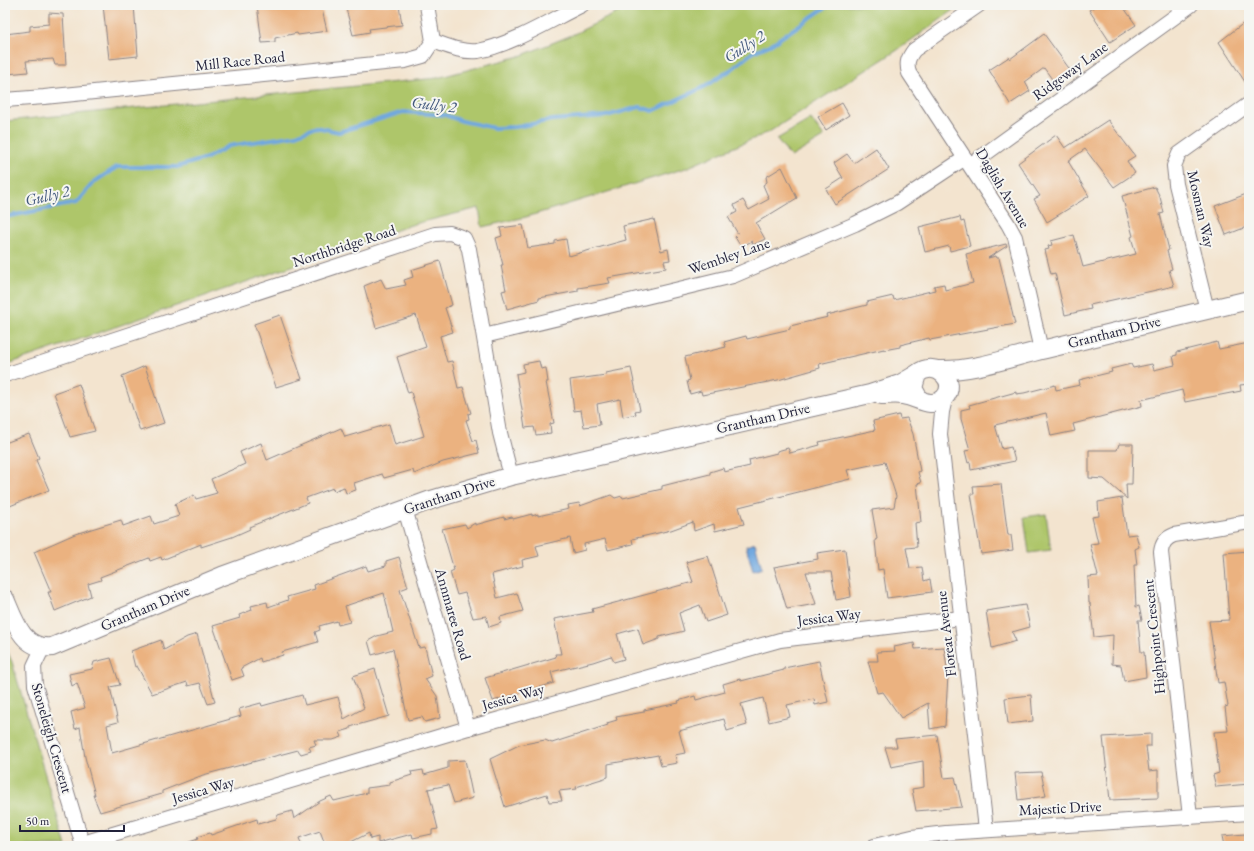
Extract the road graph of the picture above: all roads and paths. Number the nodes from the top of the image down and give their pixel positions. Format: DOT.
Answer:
graph roads {
  1 [pos="427,5"];
  2 [pos="582,5"];
  3 [pos="979,5"];
  4 [pos="1191,5"];
  5 [pos="433,41"];
  6 [pos="5,100"];
  7 [pos="1249,104"];
  8 [pos="968,161"];
  9 [pos="1249,300"];
  10 [pos="1207,310"];
  11 [pos="484,336"];
  12 [pos="1041,350"];
  13 [pos="979,367"];
  14 [pos="939,370"];
  15 [pos="917,374"];
  16 [pos="5,375"];
  17 [pos="947,393"];
  18 [pos="870,394"];
  19 [pos="920,400"];
  20 [pos="940,434"];
  21 [pos="511,476"];
  22 [pos="405,509"];
  23 [pos="1249,522"];
  24 [pos="5,599"];
  25 [pos="961,618"];
  26 [pos="43,647"];
  27 [pos="468,728"];
  28 [pos="1249,813"];
  29 [pos="1190,817"];
  30 [pos="986,829"];
  31 [pos="83,845"];
  32 [pos="874,846"];
  1 -- 5 [label="street"];
  2 -- 5 [label="street"];
  3 -- 8 [label="street, Daglish Avenue"];
  4 -- 8 [label="street, Ridgeway Lane"];
  5 -- 6 [label="street, Mill Race Road"];
  7 -- 10 [label="street, Mosman Way"];
  8 -- 11 [label="street, Wembley Lane"];
  8 -- 12 [label="street, Daglish Avenue"];
  9 -- 10 [label="street, Grantham Drive"];
  10 -- 12 [label="street, Grantham Drive"];
  11 -- 16 [label="street, Northbridge Road"];
  11 -- 21 [label="street, Northbridge Road"];
  12 -- 13 [label="street, Grantham Drive"];
  13 -- 14 [label="street, Grantham Drive"];
  13 -- 17 [label="street, Grantham Drive"];
  14 -- 15 [label="street, Grantham Drive"];
  14 -- 17 [label="street"];
  15 -- 18 [label="street, Grantham Drive"];
  15 -- 19 [label="street"];
  17 -- 19 [label="street, Grantham Drive"];
  17 -- 20 [label="street, Floreat Avenue"];
  18 -- 19 [label="street, Grantham Drive"];
  18 -- 21 [label="street, Grantham Drive"];
  19 -- 20 [label="street, Floreat Avenue"];
  20 -- 25 [label="street, Floreat Avenue"];
  21 -- 22 [label="street, Grantham Drive"];
  22 -- 26 [label="street, Grantham Drive"];
  22 -- 27 [label="street, Annmaree Road"];
  23 -- 29 [label="street, Highpoint Crescent"];
  24 -- 26 [label="street"];
  25 -- 27 [label="street, Jessica Way"];
  25 -- 30 [label="street, Floreat Avenue"];
  26 -- 31 [label="street, Stoneleigh Crescent"];
  27 -- 31 [label="street, Jessica Way"];
  28 -- 29 [label="street, Majestic Drive"];
  29 -- 30 [label="street, Majestic Drive"];
  30 -- 32 [label="street, Majestic Drive"];
}
